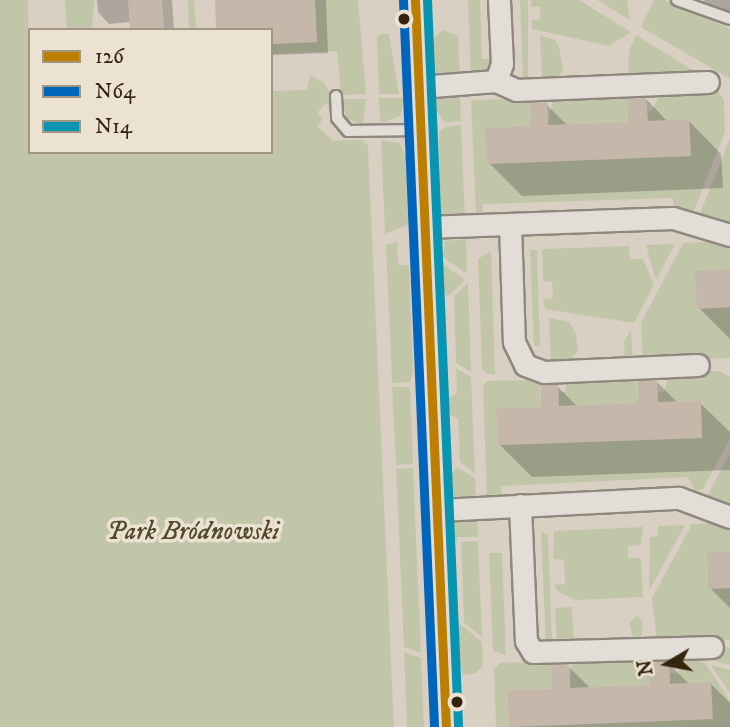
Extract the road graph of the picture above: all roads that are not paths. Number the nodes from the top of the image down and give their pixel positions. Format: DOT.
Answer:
graph roads {
  1 [pos="415,0"];
  2 [pos="499,0"];
  3 [pos="677,0"];
  4 [pos="730,19"];
  5 [pos="496,81"];
  6 [pos="708,82"];
  7 [pos="419,87"];
  8 [pos="336,96"];
  9 [pos="421,130"];
  10 [pos="510,224"];
  11 [pos="425,227"];
  12 [pos="730,235"];
  13 [pos="698,365"];
  14 [pos="520,505"];
  15 [pos="439,510"];
  16 [pos="730,517"];
  17 [pos="712,647"];
  18 [pos="446,727"];
  1 -- 7 [label="street"];
  2 -- 5 [label="street"];
  3 -- 4 [label="lane"];
  5 -- 6 [label="street"];
  5 -- 7 [label="street"];
  7 -- 9 [label="street"];
  8 -- 9 [label="lane"];
  9 -- 11 [label="street"];
  10 -- 11 [label="street"];
  10 -- 12 [label="street"];
  10 -- 13 [label="street"];
  11 -- 15 [label="street"];
  14 -- 15 [label="street"];
  14 -- 16 [label="street"];
  14 -- 17 [label="street"];
  15 -- 18 [label="street"];
}
